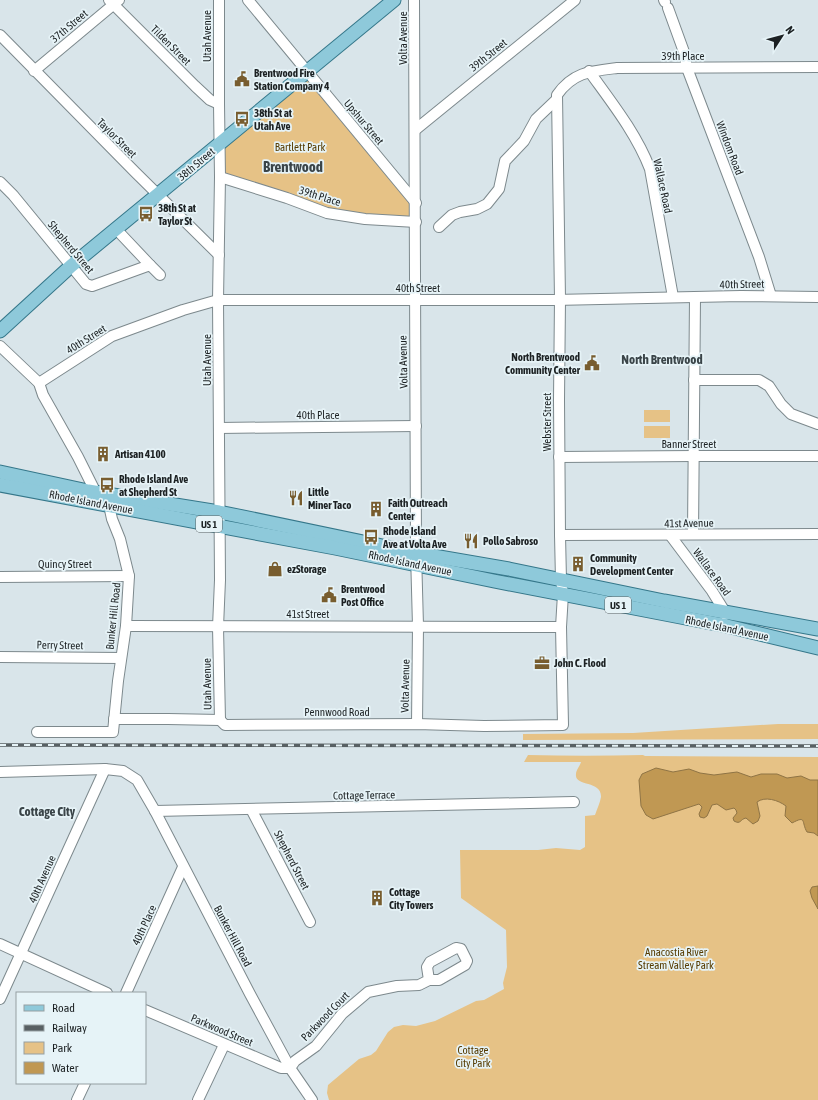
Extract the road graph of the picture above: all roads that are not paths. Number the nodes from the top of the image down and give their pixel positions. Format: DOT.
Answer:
graph roads {
  1 [pos="219,0"];
  2 [pos="248,0"];
  3 [pos="394,0"];
  4 [pos="414,0"];
  5 [pos="575,0"];
  6 [pos="114,2"];
  7 [pos="666,3"];
  8 [pos="0,35"];
  9 [pos="818,67"];
  10 [pos="687,68"];
  11 [pos="34,71"];
  12 [pos="589,71"];
  13 [pos="308,72"];
  14 [pos="557,97"];
  15 [pos="219,104"];
  16 [pos="415,130"];
  17 [pos="220,144"];
  18 [pos="220,177"];
  19 [pos="0,182"];
  20 [pos="158,195"];
  21 [pos="416,203"];
  22 [pos="416,222"];
  23 [pos="439,227"];
  24 [pos="116,229"];
  25 [pos="219,255"];
  26 [pos="150,265"];
  27 [pos="71,266"];
  28 [pos="160,275"];
  29 [pos="771,296"];
  30 [pos="673,297"];
  31 [pos="695,297"];
  32 [pos="818,297"];
  33 [pos="218,300"];
  34 [pos="560,300"];
  35 [pos="415,301"];
  36 [pos="0,331"];
  37 [pos="0,346"];
  38 [pos="694,380"];
  39 [pos="39,383"];
  40 [pos="818,424"];
  41 [pos="416,426"];
  42 [pos="219,428"];
  43 [pos="694,456"];
  44 [pos="818,456"];
  45 [pos="559,457"];
  46 [pos="0,472"];
  47 [pos="0,485"];
  48 [pos="95,491"];
  49 [pos="110,505"];
  50 [pos="219,512"];
  51 [pos="219,526"];
  52 [pos="693,534"];
  53 [pos="818,534"];
  54 [pos="560,535"];
  55 [pos="670,535"];
  56 [pos="416,559"];
  57 [pos="130,576"];
  58 [pos="0,577"];
  59 [pos="561,580"];
  60 [pos="563,594"];
  61 [pos="725,612"];
  62 [pos="126,626"];
  63 [pos="418,626"];
  64 [pos="727,626"];
  65 [pos="218,627"];
  66 [pos="561,627"];
  67 [pos="818,629"];
  68 [pos="818,648"];
  69 [pos="0,657"];
  70 [pos="121,658"];
  71 [pos="114,719"];
  72 [pos="220,720"];
  73 [pos="417,724"];
  74 [pos="563,725"];
  75 [pos="37,732"];
  76 [pos="104,769"];
  77 [pos="0,772"];
  78 [pos="574,802"];
  79 [pos="252,809"];
  80 [pos="155,811"];
  81 [pos="183,867"];
  82 [pos="310,922"];
  83 [pos="0,944"];
  84 [pos="21,954"];
  85 [pos="429,980"];
  86 [pos="105,992"];
  87 [pos="126,992"];
  88 [pos="0,999"];
  89 [pos="146,1010"];
  90 [pos="224,1044"];
  91 [pos="290,1068"];
  92 [pos="85,1084"];
  93 [pos="77,1100"];
  94 [pos="198,1100"];
  95 [pos="312,1100"];
  1 -- 15 [label="street, Utah Avenue"];
  2 -- 13 [label="street, Upshur Street"];
  3 -- 13 [label="main road, 38th Street"];
  4 -- 16 [label="street, Volta Avenue"];
  5 -- 16 [label="street, 39th Street"];
  6 -- 11 [label="street, 37th Street"];
  6 -- 15 [label="street, Tilden Street"];
  7 -- 10 [label="street, Windom Road"];
  8 -- 11 [label="street, Taylor Street"];
  9 -- 10 [label="street, 39th Place"];
  10 -- 12 [label="street, 39th Place"];
  10 -- 29 [label="street, Windom Road"];
  11 -- 20 [label="street, Taylor Street"];
  12 -- 14 [label="street, 39th Place"];
  12 -- 30 [label="street, Wallace Road"];
  13 -- 17 [label="main road, 38th Street"];
  13 -- 21 [label="street, Upshur Street"];
  14 -- 23 [label="street, 39th Place"];
  14 -- 34 [label="street, Webster Street"];
  15 -- 17 [label="street, Utah Avenue"];
  16 -- 21 [label="street, Volta Avenue"];
  17 -- 18 [label="street, Utah Avenue"];
  17 -- 20 [label="main road, 38th Street"];
  18 -- 22 [label="street, 39th Place"];
  18 -- 25 [label="street, Utah Avenue"];
  19 -- 27 [label="street, Shepherd Street"];
  20 -- 24 [label="main road, 38th Street"];
  20 -- 25 [label="street, Taylor Street"];
  21 -- 22 [label="street, Volta Avenue"];
  22 -- 35 [label="street, Volta Avenue"];
  24 -- 26 [label="street"];
  24 -- 27 [label="main road, 38th Street"];
  25 -- 33 [label="street, Utah Avenue"];
  26 -- 27 [label="street, Shepherd Street"];
  26 -- 28 [label="street"];
  27 -- 36 [label="main road, 38th Street"];
  29 -- 31 [label="street, 40th Street"];
  29 -- 32 [label="street, 40th Street"];
  30 -- 31 [label="street, 40th Street"];
  30 -- 34 [label="street, 40th Street"];
  31 -- 38 [label="street, Wallace Road"];
  33 -- 35 [label="street, 40th Street"];
  33 -- 39 [label="street, 40th Street"];
  33 -- 42 [label="street, Utah Avenue"];
  34 -- 35 [label="street, 40th Street"];
  34 -- 45 [label="street, Webster Street"];
  35 -- 41 [label="street, Volta Avenue"];
  37 -- 39 [label="street"];
  38 -- 40 [label="street"];
  38 -- 43 [label="street, Wallace Road"];
  39 -- 48 [label="street"];
  41 -- 42 [label="street, 40th Place"];
  41 -- 56 [label="street, Volta Avenue"];
  42 -- 50 [label="street, Utah Avenue"];
  43 -- 44 [label="street, Banner Street"];
  43 -- 45 [label="street, Banner Street"];
  43 -- 52 [label="street, Wallace Road"];
  45 -- 54 [label="street, Webster Street"];
  46 -- 48 [label="main road, Rhode Island Avenue / US 1"];
  47 -- 49 [label="main road, Rhode Island Avenue / US 1"];
  48 -- 50 [label="main road, Rhode Island Avenue / US 1"];
  49 -- 51 [label="main road, Rhode Island Avenue / US 1"];
  49 -- 57 [label="street, Bunker Hill Road"];
  50 -- 51 [label="street, Utah Avenue"];
  50 -- 56 [label="main road, Rhode Island Avenue / US 1"];
  51 -- 56 [label="main road, Rhode Island Avenue / US 1"];
  51 -- 65 [label="street, Utah Avenue"];
  52 -- 53 [label="street, 41st Avenue"];
  52 -- 55 [label="street, 41st Avenue"];
  54 -- 55 [label="street, 41st Avenue"];
  54 -- 59 [label="street, Webster Street"];
  55 -- 61 [label="street, Wallace Road"];
  56 -- 59 [label="main road, Rhode Island Avenue / US 1"];
  56 -- 60 [label="main road, Rhode Island Avenue / US 1"];
  56 -- 63 [label="street, Volta Avenue"];
  57 -- 58 [label="street, Quincy Street"];
  57 -- 62 [label="street, Bunker Hill Road"];
  59 -- 60 [label="street, Webster Street"];
  59 -- 61 [label="main road, Rhode Island Avenue / US 1"];
  60 -- 64 [label="main road, Rhode Island Avenue / US 1"];
  60 -- 66 [label="street, Webster Street"];
  61 -- 64 [label="street, Wallace Road"];
  61 -- 67 [label="main road, Rhode Island Avenue / US 1"];
  62 -- 65 [label="street, 41st Street"];
  62 -- 70 [label="street, Bunker Hill Road"];
  63 -- 65 [label="street, 41st Street"];
  63 -- 66 [label="street, 41st Street"];
  63 -- 73 [label="street, Volta Avenue"];
  64 -- 68 [label="main road, Rhode Island Avenue / US 1"];
  65 -- 72 [label="street, Utah Avenue"];
  66 -- 74 [label="street, Webster Street"];
  69 -- 70 [label="street, Perry Street"];
  70 -- 71 [label="street, Bunker Hill Road"];
  71 -- 72 [label="street, Pennwood Road"];
  71 -- 75 [label="street, Bunker Hill Road"];
  72 -- 73 [label="street, Pennwood Road"];
  73 -- 74 [label="street, Pennwood Road"];
  76 -- 77 [label="street"];
  76 -- 80 [label="street, Bunker Hill Road"];
  76 -- 84 [label="street, 40th Avenue"];
  78 -- 79 [label="street, Cottage Terrace"];
  79 -- 80 [label="street, Cottage Terrace"];
  79 -- 82 [label="street, Shepherd Street"];
  80 -- 81 [label="street, Bunker Hill Road"];
  81 -- 87 [label="street, 40th Place"];
  81 -- 91 [label="street, Bunker Hill Road"];
  83 -- 84 [label="street"];
  84 -- 86 [label="street"];
  84 -- 88 [label="street, 40th Avenue"];
  85 -- 91 [label="street, Parkwood Court"];
  89 -- 90 [label="street, Parkwood Street"];
  90 -- 91 [label="street, Parkwood Street"];
  90 -- 94 [label="street"];
  91 -- 95 [label="street, Bunker Hill Road"];
  92 -- 93 [label="street"];
}
